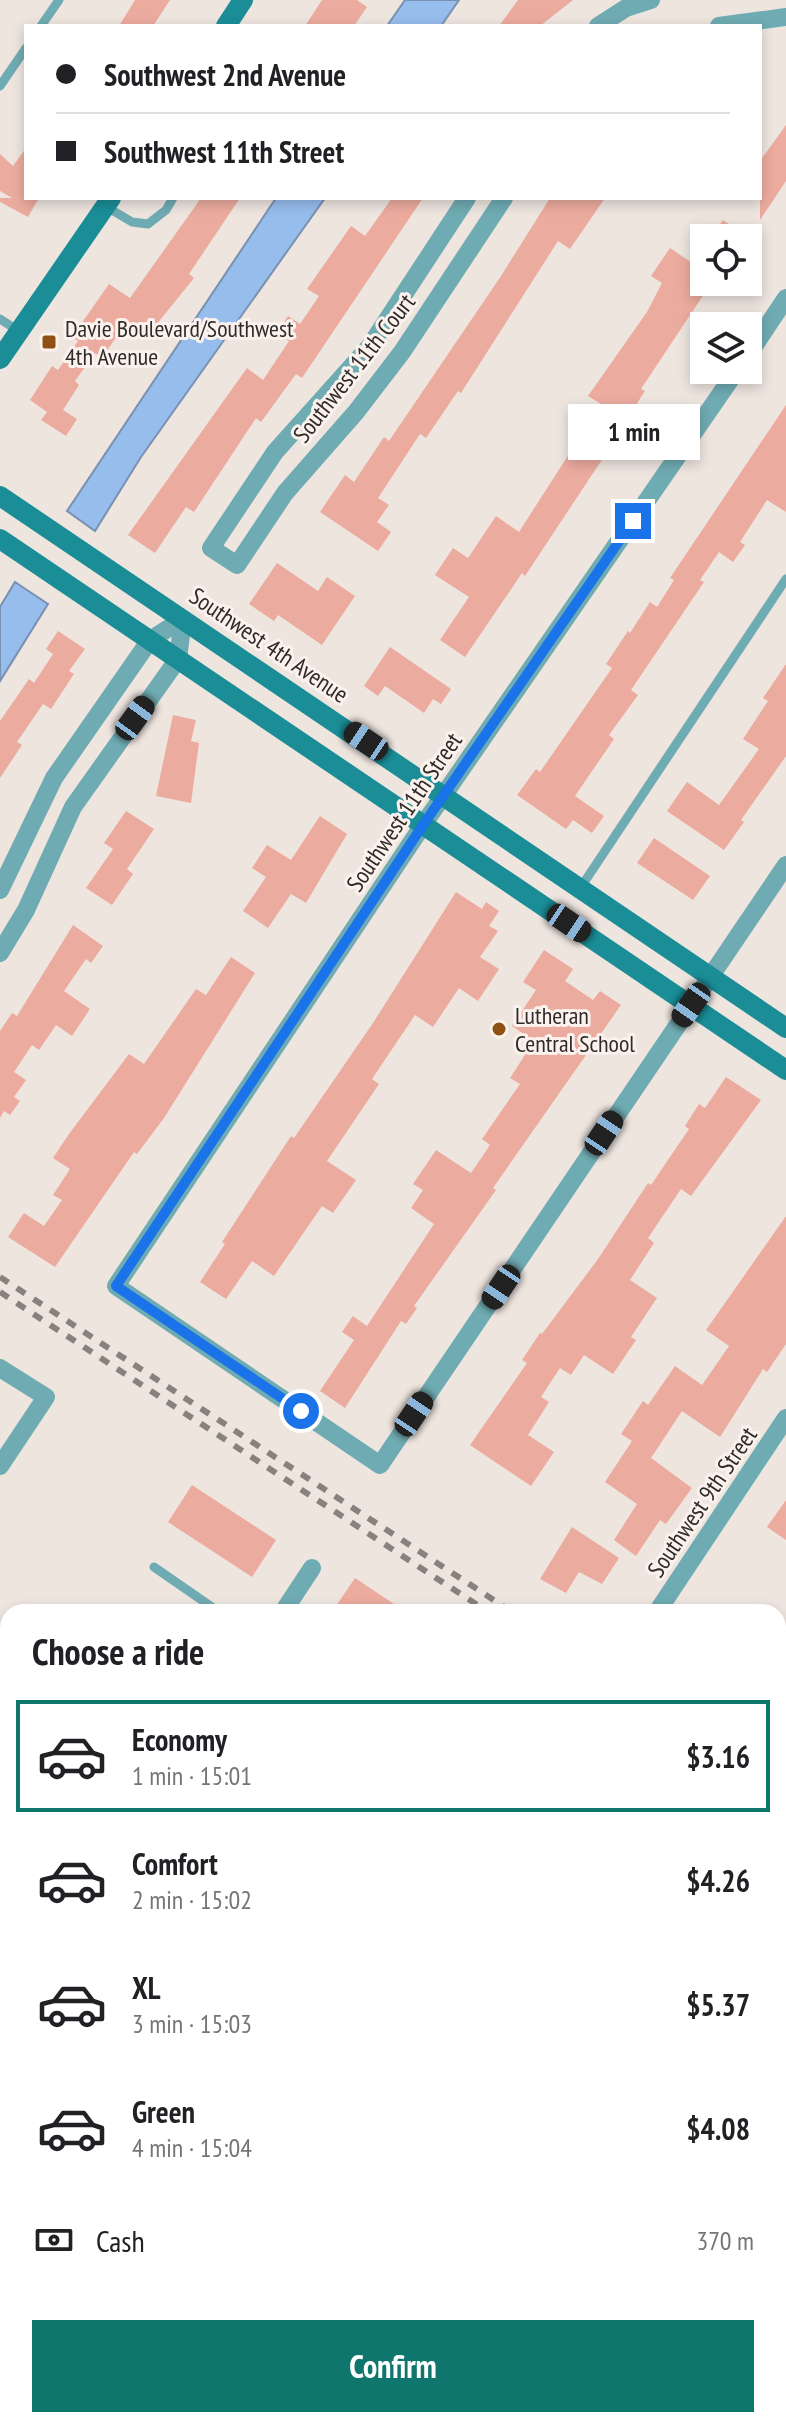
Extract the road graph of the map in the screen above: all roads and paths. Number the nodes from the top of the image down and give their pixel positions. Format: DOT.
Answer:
graph roads {
  1 [pos="59,0"];
  2 [pos="243,0"];
  3 [pos="651,0"];
  4 [pos="786,17"];
  5 [pos="42,24"];
  6 [pos="227,24"];
  7 [pos="601,24"];
  8 [pos="734,24"];
  9 [pos="24,51"];
  10 [pos="0,86"];
  11 [pos="172,200"];
  12 [pos="466,200"];
  13 [pos="503,200"];
  14 [pos="108,202"];
  15 [pos="786,298"];
  16 [pos="0,319"];
  17 [pos="20,332"];
  18 [pos="762,334"];
  19 [pos="0,359"];
  20 [pos="727,384"];
  21 [pos="0,496"];
  22 [pos="0,539"];
  23 [pos="786,579"];
  24 [pos="183,619"];
  25 [pos="150,640"];
  26 [pos="178,659"];
  27 [pos="445,793"];
  28 [pos="423,825"];
  29 [pos="786,865"];
  30 [pos="581,887"];
  31 [pos="0,890"];
  32 [pos="0,953"];
  33 [pos="711,976"];
  34 [pos="691,1005"];
  35 [pos="786,1028"];
  36 [pos="786,1070"];
  37 [pos="0,1368"];
  38 [pos="786,1418"];
  39 [pos="0,1466"];
  40 [pos="154,1567"];
  41 [pos="312,1568"];
  42 [pos="207,1604"];
  43 [pos="288,1604"];
  44 [pos="662,1604"];
  1 -- 5 [label="lane"];
  2 -- 6 [label="main road"];
  3 -- 7 [label="street"];
  4 -- 8 [label="street"];
  9 -- 10 [label="lane"];
  11 -- 14 [label="lane"];
  12 -- 13 [label="street, Southwest 11th Court"];
  14 -- 17 [label="main road"];
  15 -- 18 [label="street"];
  16 -- 17 [label="lane"];
  17 -- 19 [label="main road"];
  20 -- 27 [label="street, Southwest 11th Street"];
  21 -- 24 [label="main road, Southwest 4th Avenue"];
  22 -- 25 [label="main road"];
  23 -- 30 [label="lane"];
  24 -- 25 [label="street"];
  24 -- 26 [label="street"];
  24 -- 27 [label="main road, Southwest 4th Avenue"];
  25 -- 26 [label="main road"];
  25 -- 31 [label="street"];
  26 -- 28 [label="main road"];
  26 -- 32 [label="street"];
  27 -- 28 [label="street, Southwest 11th Street"];
  27 -- 30 [label="main road, Southwest 4th Avenue"];
  28 -- 34 [label="main road"];
  28 -- 34 [label="street, Southwest 11th Street"];
  29 -- 33 [label="street"];
  30 -- 33 [label="main road, Southwest 4th Avenue"];
  33 -- 34 [label="street"];
  33 -- 35 [label="main road, Southwest 4th Avenue"];
  34 -- 36 [label="main road"];
  37 -- 39 [label="street"];
  38 -- 44 [label="street, Southwest 9th Street"];
  40 -- 42 [label="lane"];
  41 -- 43 [label="street"];
}
